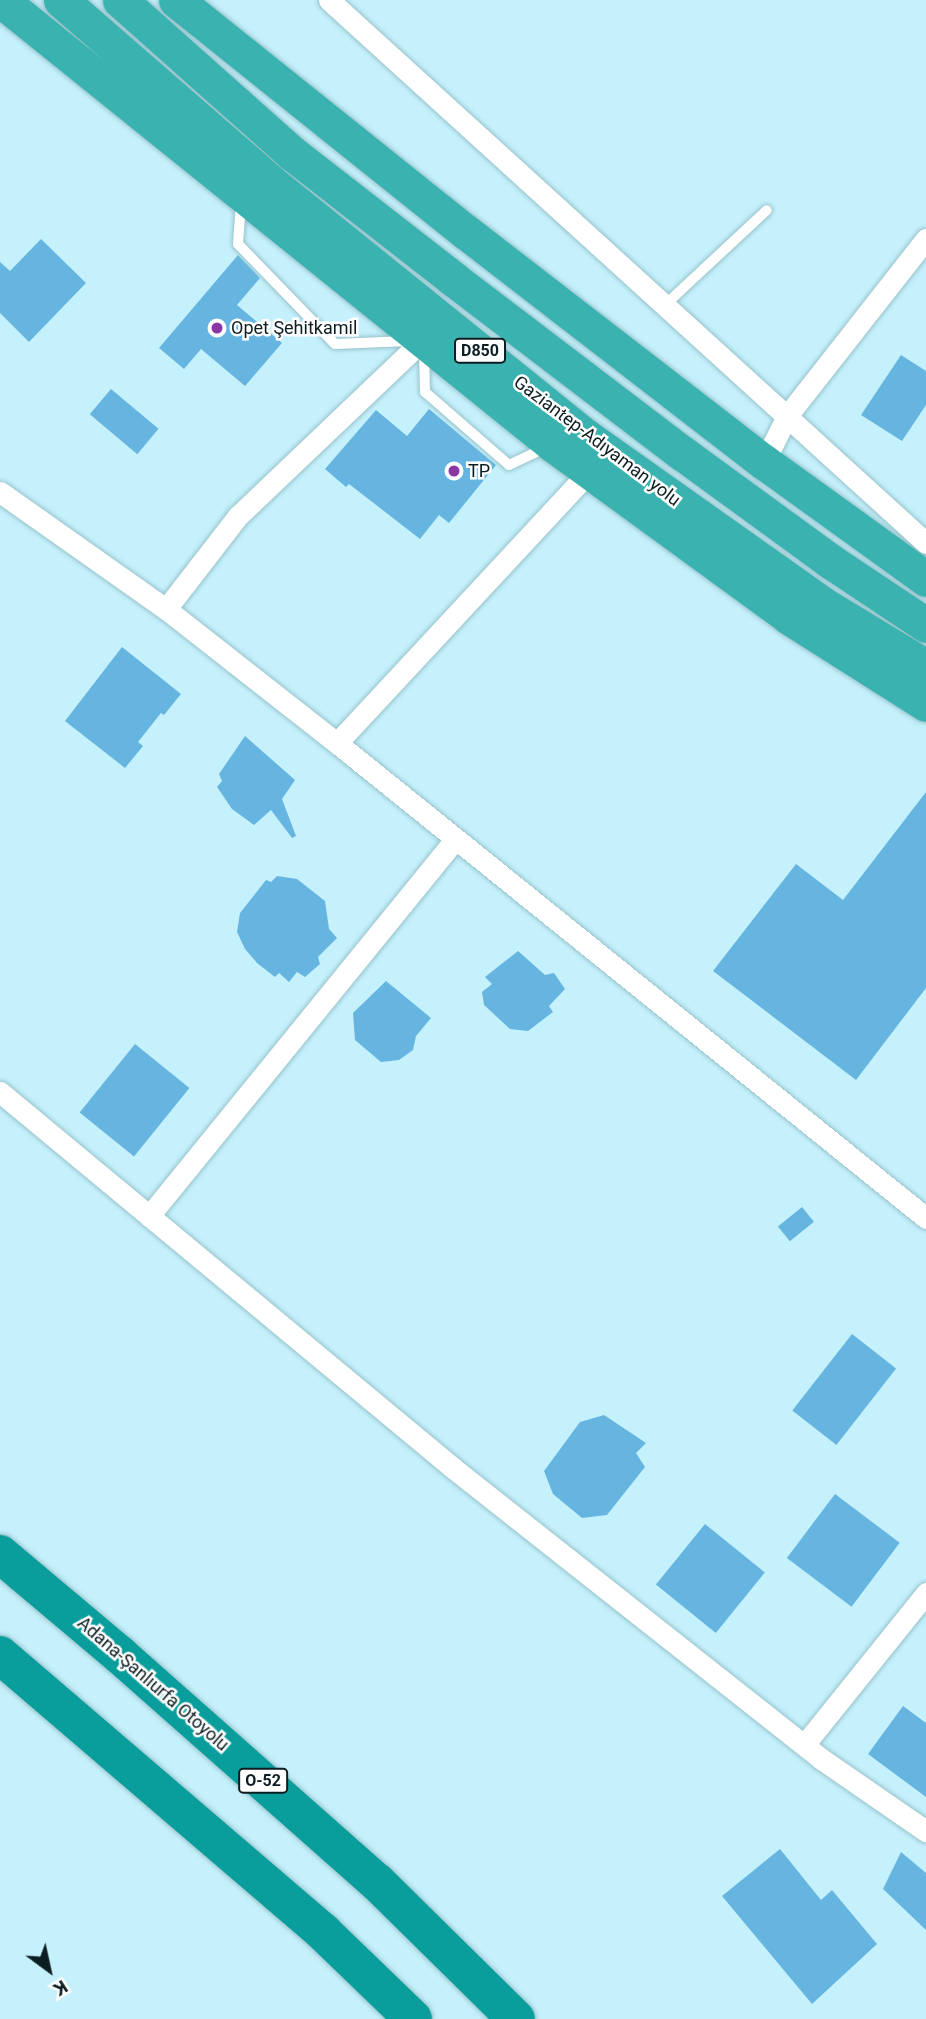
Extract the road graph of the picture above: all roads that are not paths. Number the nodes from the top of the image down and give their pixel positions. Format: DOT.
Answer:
graph roads {
  1 [pos="1,0"];
  2 [pos="61,0"];
  3 [pos="120,0"];
  4 [pos="176,0"];
  5 [pos="330,0"];
  6 [pos="241,193"];
  7 [pos="767,210"];
  8 [pos="926,239"];
  9 [pos="665,305"];
  10 [pos="424,340"];
  11 [pos="787,416"];
  12 [pos="764,462"];
  13 [pos="589,472"];
  14 [pos="0,492"];
  15 [pos="926,543"];
  16 [pos="926,579"];
  17 [pos="166,608"];
  18 [pos="926,625"];
  19 [pos="926,667"];
  20 [pos="926,704"];
  21 [pos="337,743"];
  22 [pos="455,839"];
  23 [pos="0,1092"];
  24 [pos="149,1216"];
  25 [pos="926,1218"];
  26 [pos="0,1554"];
  27 [pos="926,1593"];
  28 [pos="0,1655"];
  29 [pos="804,1745"];
  30 [pos="926,1831"];
  31 [pos="413,2019"];
  32 [pos="516,2019"];
  1 -- 6 [label="highway"];
  2 -- 19 [label="highway, Gaziantep-Adıyaman yolu / D850"];
  3 -- 18 [label="highway, D850"];
  4 -- 12 [label="highway"];
  5 -- 9 [label="street"];
  6 -- 10 [label="highway"];
  6 -- 10 [label="lane"];
  7 -- 9 [label="lane"];
  8 -- 11 [label="street"];
  9 -- 11 [label="street"];
  10 -- 13 [label="highway"];
  10 -- 17 [label="street"];
  11 -- 12 [label="street"];
  11 -- 15 [label="street"];
  12 -- 16 [label="highway"];
  13 -- 20 [label="highway"];
  13 -- 21 [label="street"];
  14 -- 17 [label="street"];
  17 -- 21 [label="street"];
  21 -- 22 [label="street"];
  22 -- 24 [label="street"];
  22 -- 25 [label="street"];
  23 -- 24 [label="street"];
  24 -- 29 [label="street"];
  26 -- 32 [label="highway, Adana-Şanlıurfa Otoyolu / O-52"];
  27 -- 29 [label="street"];
  28 -- 31 [label="highway"];
  29 -- 30 [label="street"];
}
